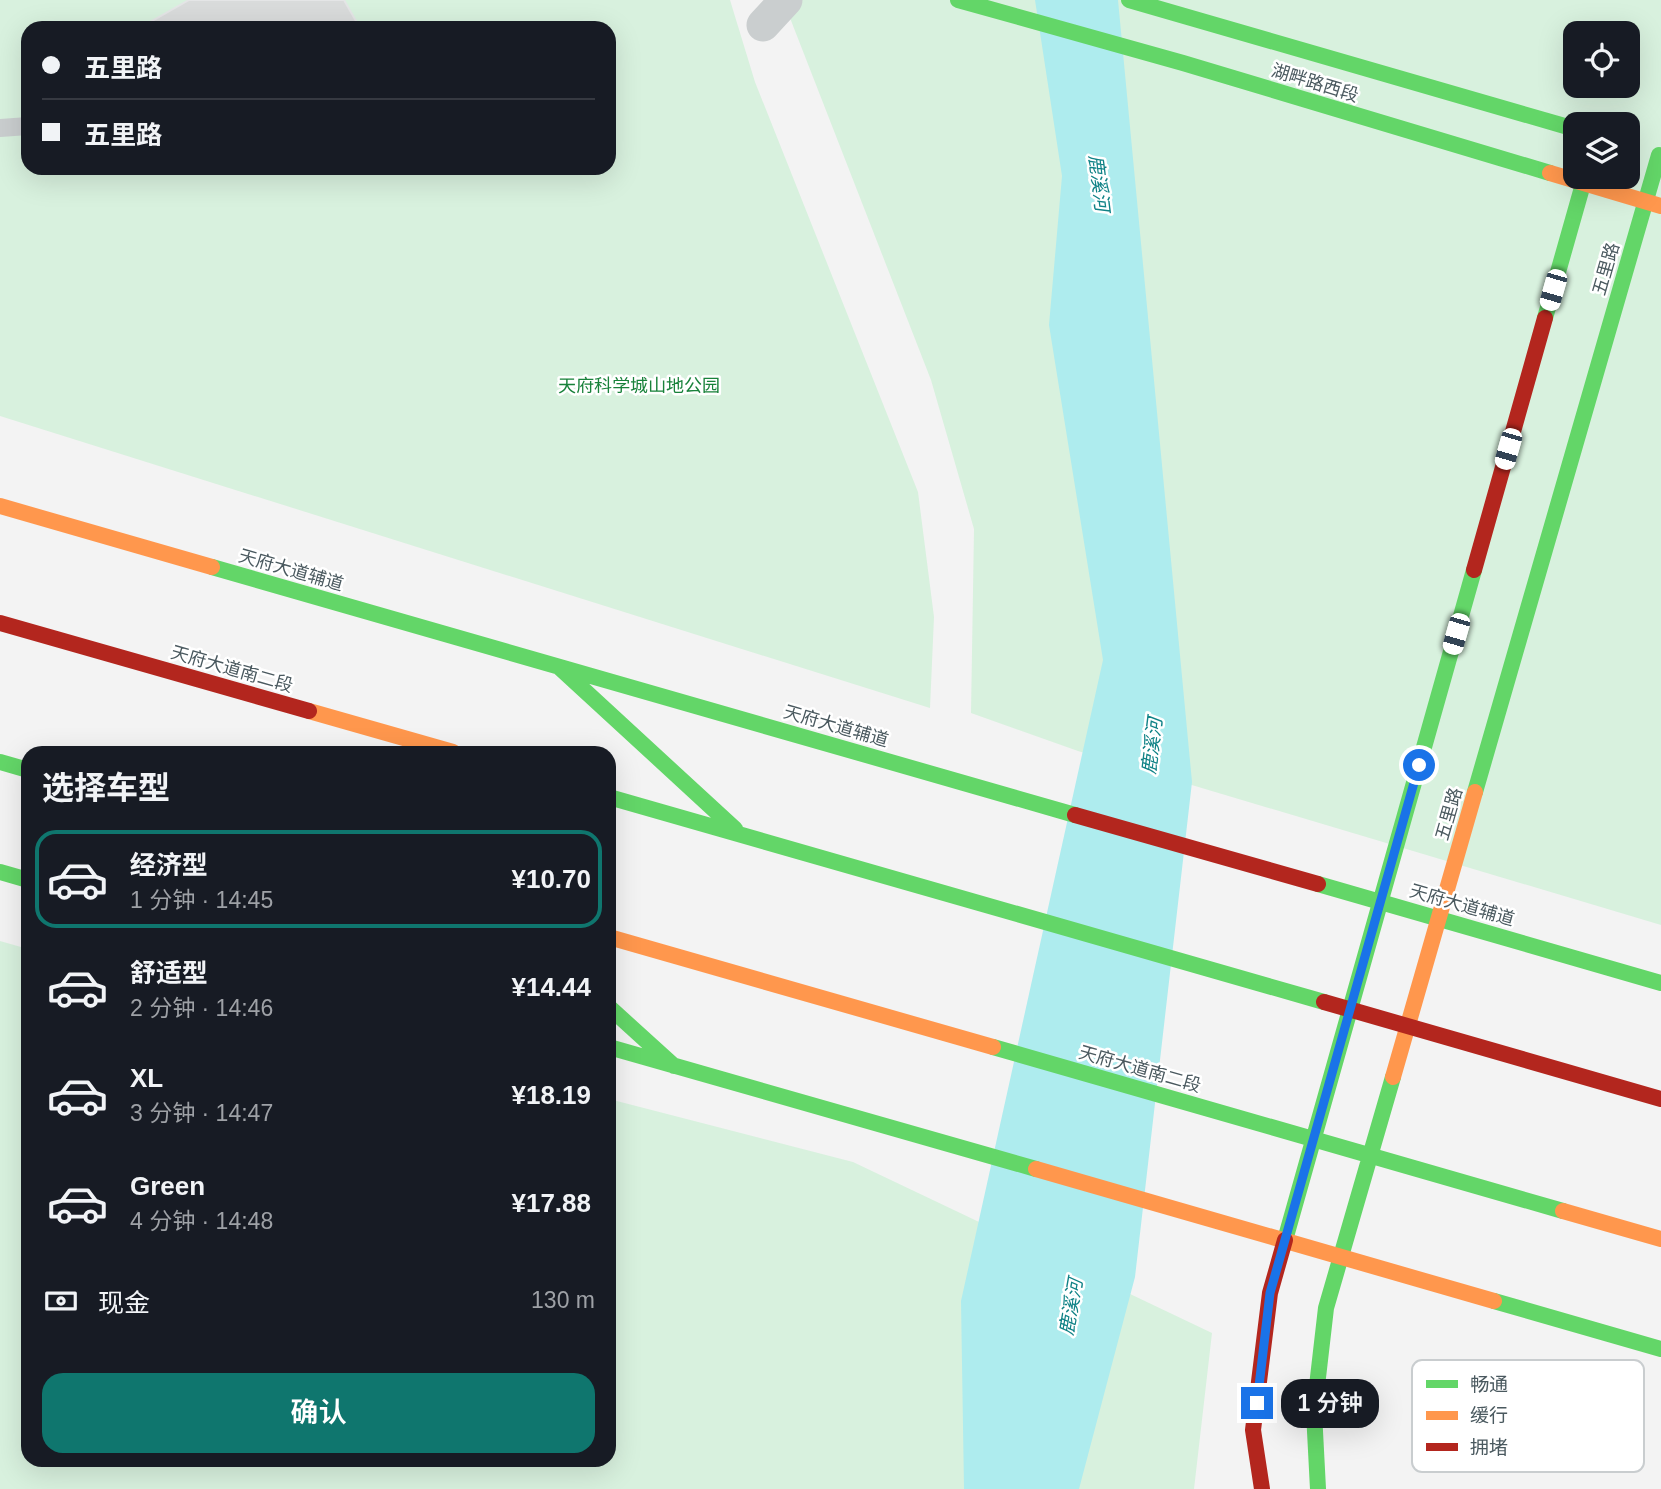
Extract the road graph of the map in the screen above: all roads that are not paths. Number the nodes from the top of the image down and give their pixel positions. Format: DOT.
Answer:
graph roads {
  1 [pos="756,0"];
  2 [pos="786,0"];
  3 [pos="958,0"];
  4 [pos="1129,0"];
  5 [pos="21,126"];
  6 [pos="1563,126"];
  7 [pos="0,128"];
  8 [pos="1640,150"];
  9 [pos="1660,156"];
  10 [pos="1563,175"];
  11 [pos="1582,189"];
  12 [pos="1608,189"];
  13 [pos="1653,204"];
  14 [pos="0,506"];
  15 [pos="0,623"];
  16 [pos="559,667"];
  17 [pos="432,746"];
  18 [pos="0,762"];
  19 [pos="21,768"];
  20 [pos="616,799"];
  21 [pos="742,835"];
  22 [pos="0,872"];
  23 [pos="21,878"];
  24 [pos="616,939"];
  25 [pos="1653,980"];
  26 [pos="616,1013"];
  27 [pos="616,1049"];
  28 [pos="674,1066"];
  29 [pos="1661,1099"];
  30 [pos="1661,1239"];
  31 [pos="1661,1349"];
  32 [pos="1262,1489"];
  33 [pos="1318,1489"];
  1 -- 2 [label="street"];
  3 -- 10 [label="main road, 湖畔路西段"];
  4 -- 6 [label="main road, 湖畔路西段"];
  5 -- 7 [label="lane"];
  8 -- 9 [label="main road"];
  9 -- 13 [label="main road, 五里路"];
  11 -- 32 [label="main road"];
  12 -- 13 [label="main road, 湖畔路西段"];
  13 -- 33 [label="main road, 五里路"];
  14 -- 16 [label="main road, 天府大道辅道"];
  15 -- 17 [label="main road, 天府大道南二段"];
  16 -- 21 [label="main road"];
  16 -- 25 [label="main road, 天府大道辅道"];
  18 -- 19 [label="main road"];
  20 -- 21 [label="main road"];
  21 -- 29 [label="main road"];
  22 -- 23 [label="main road"];
  24 -- 30 [label="main road, 天府大道南二段"];
  26 -- 28 [label="main road"];
  27 -- 28 [label="main road"];
  28 -- 31 [label="main road"];
}
